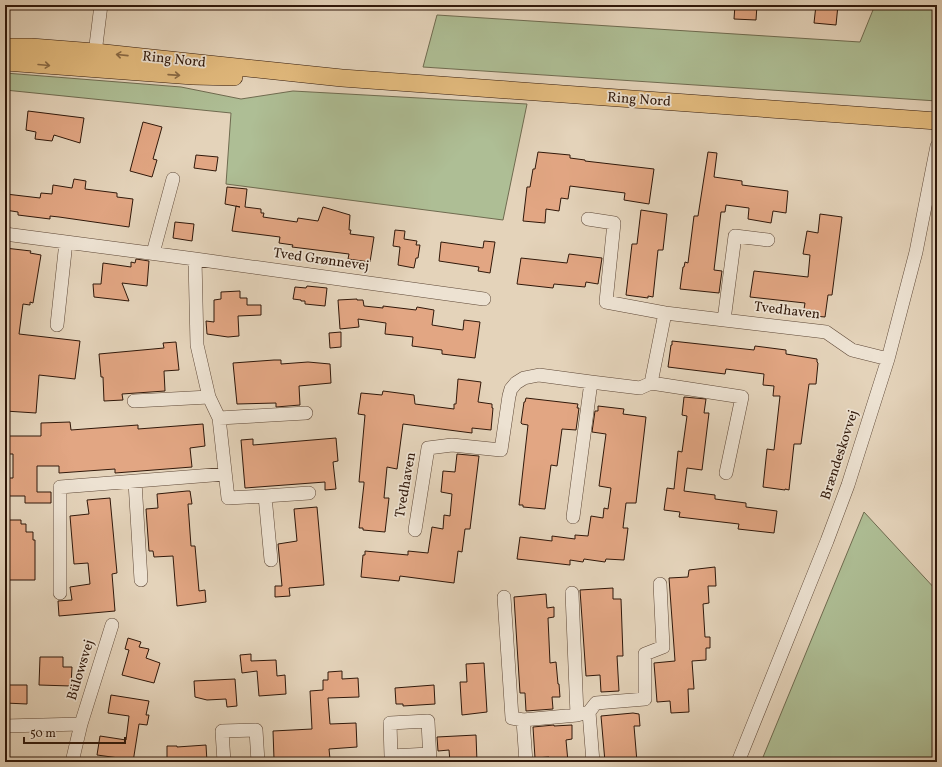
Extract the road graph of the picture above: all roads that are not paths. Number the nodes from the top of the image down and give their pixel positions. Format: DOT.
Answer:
graph roads {
  1 [pos="101,5"];
  2 [pos="5,47"];
  3 [pos="95,52"];
  4 [pos="5,62"];
  5 [pos="93,69"];
  6 [pos="342,78"];
  7 [pos="937,121"];
  8 [pos="937,146"];
  9 [pos="173,179"];
  10 [pos="588,219"];
  11 [pos="5,234"];
  12 [pos="768,240"];
  13 [pos="66,242"];
  14 [pos="153,253"];
  15 [pos="195,259"];
  16 [pos="484,299"];
  17 [pos="665,313"];
  18 [pos="724,320"];
  19 [pos="57,324"];
  20 [pos="888,359"];
  21 [pos="591,382"];
  22 [pos="651,383"];
  23 [pos="209,397"];
  24 [pos="134,401"];
  25 [pos="306,413"];
  26 [pos="218,418"];
  27 [pos="726,473"];
  28 [pos="225,474"];
  29 [pos="134,482"];
  30 [pos="309,493"];
  31 [pos="265,496"];
  32 [pos="573,517"];
  33 [pos="415,530"];
  34 [pos="271,560"];
  35 [pos="141,580"];
  36 [pos="660,584"];
  37 [pos="60,593"];
  38 [pos="572,593"];
  39 [pos="504,597"];
  40 [pos="112,625"];
  41 [pos="583,714"];
  42 [pos="523,720"];
  43 [pos="81,724"];
  44 [pos="5,726"];
  45 [pos="72,762"];
  46 [pos="224,762"];
  47 [pos="258,762"];
  48 [pos="526,762"];
  49 [pos="593,762"];
  50 [pos="738,762"];
  1 -- 3 [label="street"];
  2 -- 3 [label="main road, Ring Nord"];
  3 -- 5 [label="street"];
  6 -- 3 [label="main road, Ring Nord, one-way"];
  4 -- 5 [label="main road, Ring Nord, one-way"];
  5 -- 6 [label="main road, Ring Nord, one-way"];
  6 -- 7 [label="main road, Ring Nord"];
  8 -- 20 [label="street, Brændeskovvej"];
  9 -- 14 [label="street"];
  10 -- 17 [label="street, Tvedhaven"];
  11 -- 13 [label="street, Tved Grønnevej"];
  12 -- 18 [label="street"];
  13 -- 14 [label="street, Tved Grønnevej"];
  13 -- 19 [label="street"];
  14 -- 15 [label="street, Tved Grønnevej"];
  15 -- 16 [label="street, Tved Grønnevej"];
  15 -- 23 [label="street"];
  17 -- 18 [label="street, Tvedhaven"];
  17 -- 22 [label="street"];
  18 -- 20 [label="street, Tvedhaven"];
  20 -- 50 [label="street, Brændeskovvej"];
  21 -- 22 [label="street, Tvedhaven"];
  21 -- 32 [label="street"];
  21 -- 33 [label="street, Tvedhaven"];
  22 -- 27 [label="street, Tvedhaven"];
  23 -- 24 [label="street"];
  23 -- 26 [label="street"];
  25 -- 26 [label="street"];
  26 -- 28 [label="street"];
  28 -- 29 [label="street"];
  28 -- 31 [label="street"];
  29 -- 35 [label="street"];
  29 -- 37 [label="street"];
  30 -- 31 [label="street"];
  31 -- 34 [label="street"];
  36 -- 41 [label="street"];
  38 -- 41 [label="street"];
  39 -- 42 [label="street"];
  40 -- 43 [label="street, Bülowsvej"];
  41 -- 42 [label="street"];
  41 -- 49 [label="street"];
  42 -- 48 [label="street"];
  43 -- 44 [label="street"];
  43 -- 45 [label="street, Bülowsvej"];
  46 -- 47 [label="street"];
}
